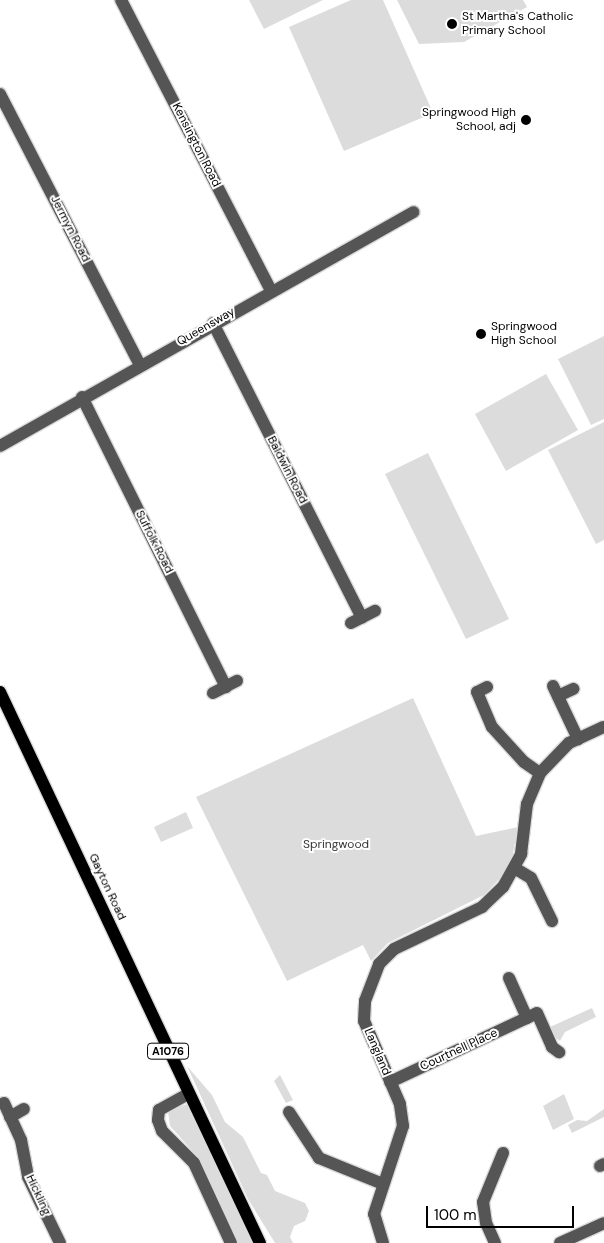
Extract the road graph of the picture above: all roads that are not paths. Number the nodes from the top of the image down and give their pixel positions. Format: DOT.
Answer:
graph roads {
  1 [pos="121,0"];
  2 [pos="0,94"];
  3 [pos="413,212"];
  4 [pos="271,290"];
  5 [pos="213,323"];
  6 [pos="140,365"];
  7 [pos="82,397"];
  8 [pos="0,446"];
  9 [pos="375,611"];
  10 [pos="573,689"];
  11 [pos="0,692"];
  12 [pos="477,692"];
  13 [pos="213,694"];
  14 [pos="604,727"];
  15 [pos="578,739"];
  16 [pos="540,773"];
  17 [pos="516,869"];
  18 [pos="552,921"];
  19 [pos="509,978"];
  20 [pos="528,1018"];
  21 [pos="560,1052"];
  22 [pos="390,1082"];
  23 [pos="188,1094"];
  24 [pos="4,1103"];
  25 [pos="24,1110"];
  26 [pos="289,1112"];
  27 [pos="10,1117"];
  28 [pos="503,1153"];
  29 [pos="383,1184"];
  30 [pos="604,1223"];
  31 [pos="587,1231"];
  32 [pos="60,1243"];
  33 [pos="231,1243"];
  34 [pos="260,1243"];
  35 [pos="383,1243"];
  36 [pos="495,1243"];
  37 [pos="560,1243"];
  38 [pos="593,1243"];
  1 -- 4 [label="street, Kensington Road"];
  2 -- 6 [label="street, Jermyn Road"];
  3 -- 4 [label="street, Queensway"];
  4 -- 5 [label="street, Queensway"];
  5 -- 6 [label="street, Queensway"];
  5 -- 9 [label="street, Baldwin Road"];
  6 -- 7 [label="street, Queensway"];
  7 -- 8 [label="street, Queensway"];
  7 -- 13 [label="street, Suffolk Road"];
  10 -- 15 [label="street"];
  11 -- 23 [label="main road, Gayton Road / A1076"];
  12 -- 16 [label="street"];
  14 -- 15 [label="street, Langland"];
  15 -- 16 [label="street, Langland"];
  16 -- 17 [label="street, Langland"];
  17 -- 18 [label="street"];
  17 -- 22 [label="street, Langland"];
  19 -- 20 [label="street"];
  20 -- 21 [label="street"];
  20 -- 22 [label="street, Courtnell Place"];
  22 -- 29 [label="street, Langland"];
  23 -- 33 [label="street"];
  23 -- 34 [label="main road, Gayton Road / A1076"];
  24 -- 27 [label="street, Hickling"];
  25 -- 27 [label="street"];
  26 -- 29 [label="street"];
  27 -- 32 [label="street, Hickling"];
  28 -- 36 [label="street"];
  29 -- 35 [label="street, Langland"];
  30 -- 31 [label="street"];
  31 -- 37 [label="street"];
  31 -- 38 [label="street"];
}
